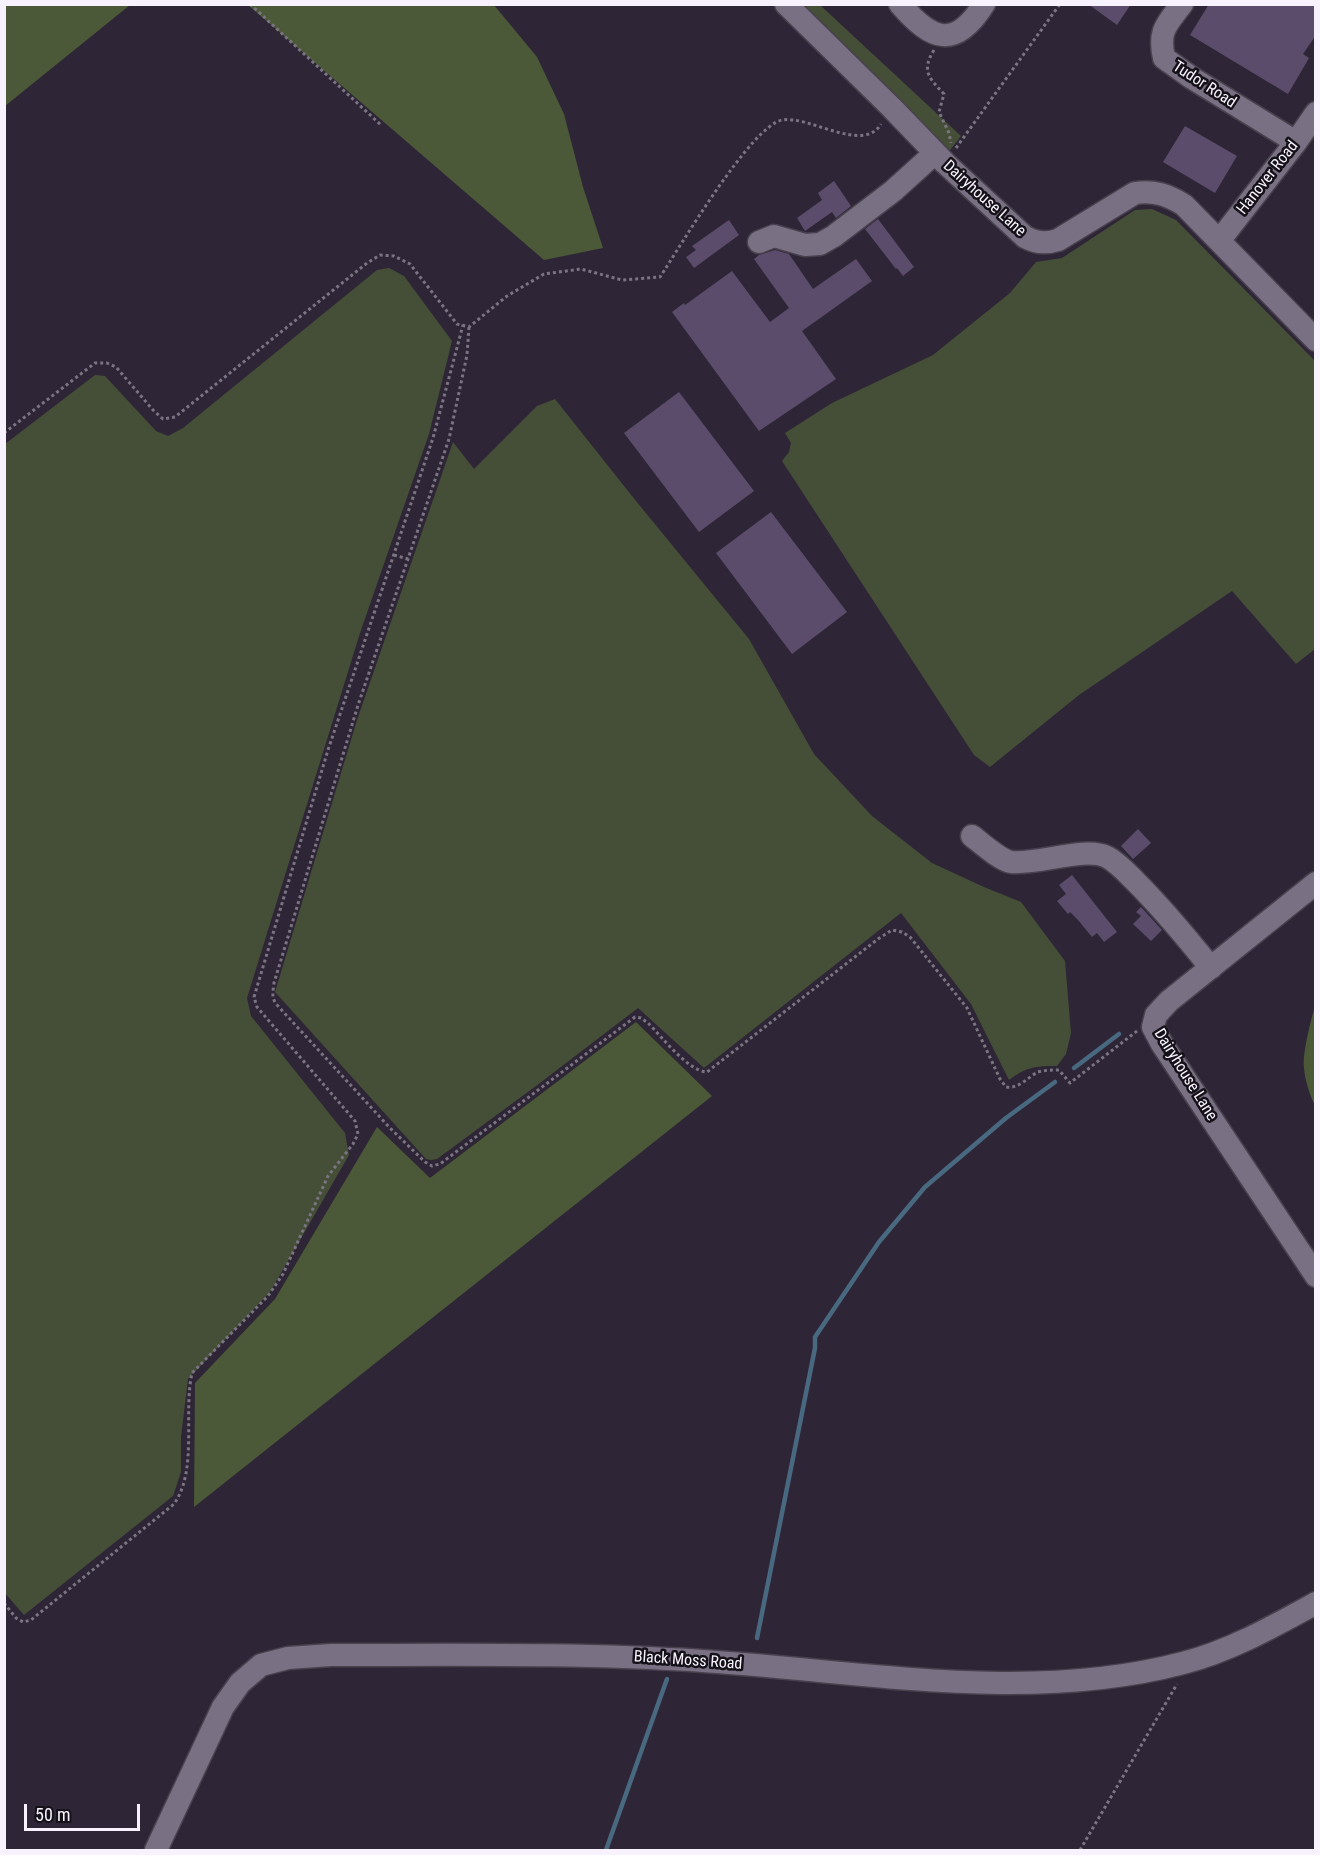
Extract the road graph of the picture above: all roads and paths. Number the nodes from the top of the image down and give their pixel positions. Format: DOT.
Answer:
graph roads {
  1 [pos="250,4"];
  2 [pos="786,4"];
  3 [pos="900,4"];
  4 [pos="984,4"];
  5 [pos="1060,4"];
  6 [pos="1182,4"];
  7 [pos="943,36"];
  8 [pos="891,106"];
  9 [pos="1316,113"];
  10 [pos="381,125"];
  11 [pos="1296,142"];
  12 [pos="935,153"];
  13 [pos="1219,241"];
  14 [pos="759,242"];
  15 [pos="463,325"];
  16 [pos="469,327"];
  17 [pos="1316,340"];
  18 [pos="4,433"];
  19 [pos="394,555"];
  20 [pos="408,559"];
  21 [pos="972,836"];
  22 [pos="1316,883"];
  23 [pos="1211,968"];
  24 [pos="1154,1030"];
  25 [pos="1316,1276"];
  26 [pos="4,1603"];
  27 [pos="1316,1603"];
  28 [pos="1184,1663"];
  29 [pos="156,1851"];
  30 [pos="1080,1851"];
  1 -- 10 [label="path"];
  2 -- 8 [label="street, Dairyhouse Lane"];
  3 -- 7 [label="street"];
  4 -- 7 [label="street"];
  5 -- 7 [label="path"];
  6 -- 11 [label="street, Tudor Road"];
  8 -- 12 [label="street, Dairyhouse Lane"];
  8 -- 16 [label="path"];
  9 -- 11 [label="street, Hanover Road"];
  11 -- 13 [label="street, Hanover Road"];
  12 -- 13 [label="street, Dairyhouse Lane"];
  12 -- 14 [label="street"];
  13 -- 17 [label="street, Dairyhouse Lane"];
  15 -- 16 [label="path"];
  15 -- 18 [label="path"];
  15 -- 19 [label="path"];
  16 -- 20 [label="path"];
  19 -- 20 [label="path"];
  19 -- 26 [label="path"];
  20 -- 24 [label="path"];
  21 -- 23 [label="street"];
  22 -- 23 [label="street, Dairyhouse Lane"];
  23 -- 24 [label="street, Dairyhouse Lane"];
  24 -- 25 [label="street, Dairyhouse Lane"];
  27 -- 28 [label="street, Black Moss Road"];
  28 -- 29 [label="street, Black Moss Road"];
  28 -- 30 [label="path"];
}
